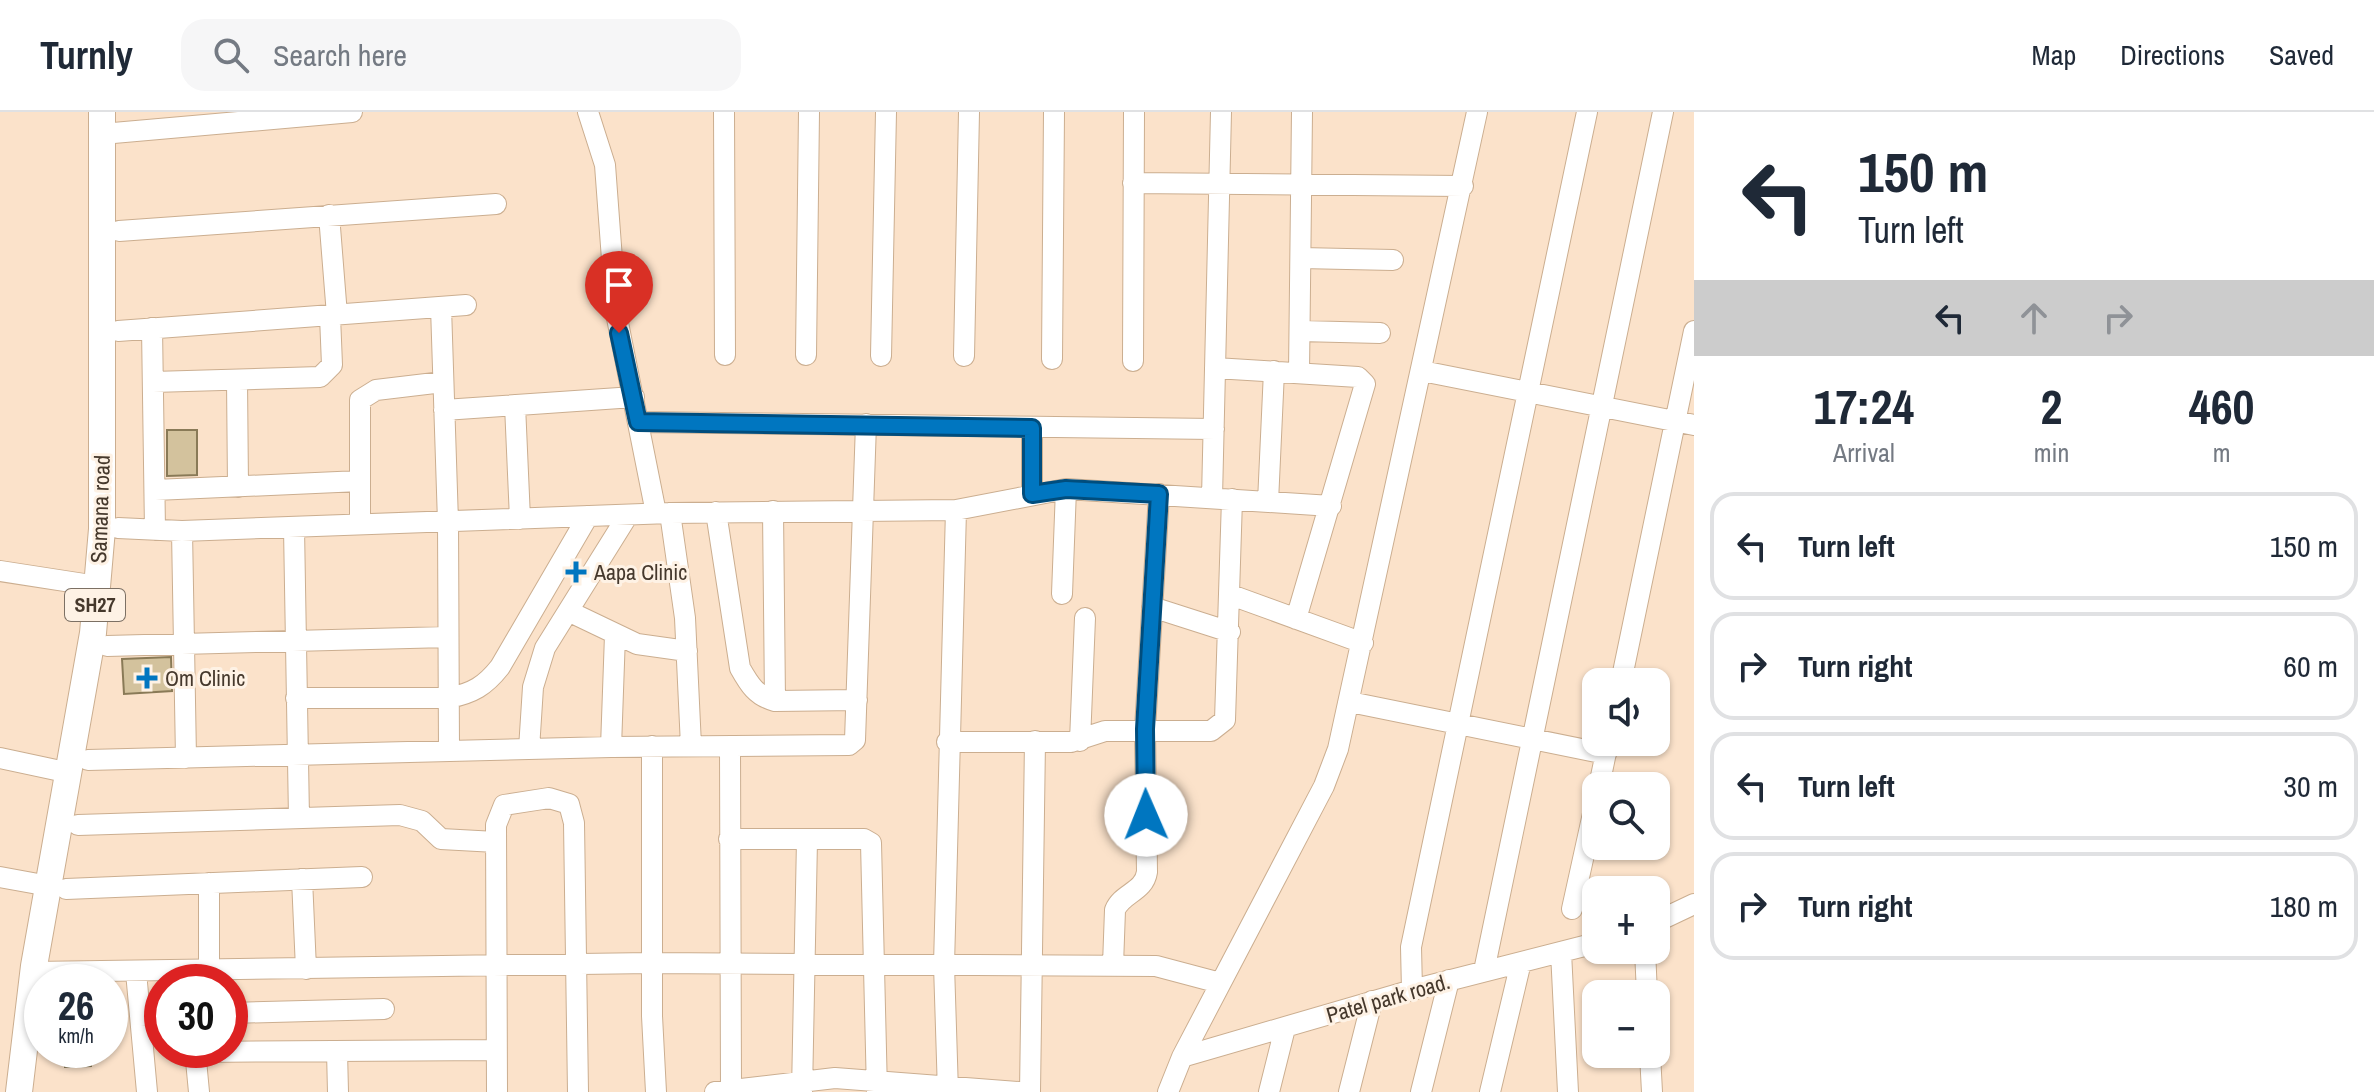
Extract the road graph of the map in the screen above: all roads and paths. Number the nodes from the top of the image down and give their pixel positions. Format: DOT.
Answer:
graph roads {
  1 [pos="352,112"];
  2 [pos="588,112"];
  3 [pos="724,112"];
  4 [pos="809,112"];
  5 [pos="886,112"];
  6 [pos="969,112"];
  7 [pos="1054,112"];
  8 [pos="1134,112"];
  9 [pos="1221,112"];
  10 [pos="1302,112"];
  11 [pos="1477,112"];
  12 [pos="1587,112"];
  13 [pos="1663,112"];
  14 [pos="111,123"];
  15 [pos="1133,183"];
  16 [pos="1219,185"];
  17 [pos="1302,186"];
  18 [pos="1463,186"];
  19 [pos="496,204"];
  20 [pos="329,215"];
  21 [pos="119,231"];
  22 [pos="1301,258"];
  23 [pos="1393,260"];
  24 [pos="466,305"];
  25 [pos="441,307"];
  26 [pos="333,316"];
  27 [pos="152,328"];
  28 [pos="118,331"];
  29 [pos="1300,331"];
  30 [pos="1694,331"];
  31 [pos="1380,333"];
  32 [pos="725,355"];
  33 [pos="806,355"];
  34 [pos="881,356"];
  35 [pos="964,356"];
  36 [pos="1052,359"];
  37 [pos="1133,361"];
  38 [pos="1215,368"];
  39 [pos="1274,371"];
  40 [pos="1422,371"];
  41 [pos="1299,373"];
  42 [pos="237,380"];
  43 [pos="153,382"];
  44 [pos="443,382"];
  45 [pos="1527,392"];
  46 [pos="634,397"];
  47 [pos="515,405"];
  48 [pos="1603,407"];
  49 [pos="444,410"];
  50 [pos="638,422"];
  51 [pos="1684,423"];
  52 [pos="866,424"];
  53 [pos="1032,428"];
  54 [pos="1214,429"];
  55 [pos="360,481"];
  56 [pos="238,487"];
  57 [pos="1066,489"];
  58 [pos="155,490"];
  59 [pos="1032,494"];
  60 [pos="1159,494"];
  61 [pos="1222,498"];
  62 [pos="1268,502"];
  63 [pos="1331,506"];
  64 [pos="956,510"];
  65 [pos="773,511"];
  66 [pos="716,512"];
  67 [pos="864,512"];
  68 [pos="663,513"];
  69 [pos="628,515"];
  70 [pos="588,516"];
  71 [pos="520,519"];
  72 [pos="448,522"];
  73 [pos="360,524"];
  74 [pos="118,528"];
  75 [pos="294,528"];
  76 [pos="155,530"];
  77 [pos="182,531"];
  78 [pos="0,571"];
  79 [pos="97,586"];
  80 [pos="1062,594"];
  81 [pos="1231,595"];
  82 [pos="1152,607"];
  83 [pos="568,611"];
  84 [pos="1085,618"];
  85 [pos="1296,619"];
  86 [pos="1230,632"];
  87 [pos="615,635"];
  88 [pos="448,637"];
  89 [pos="295,641"];
  90 [pos="1363,643"];
  91 [pos="185,644"];
  92 [pos="107,646"];
  93 [pos="687,651"];
  94 [pos="1624,668"];
  95 [pos="296,698"];
  96 [pos="449,698"];
  97 [pos="857,700"];
  98 [pos="775,701"];
  99 [pos="1350,702"];
  100 [pos="1460,724"];
  101 [pos="1145,729"];
  102 [pos="1533,739"];
  103 [pos="1035,741"];
  104 [pos="1080,741"];
  105 [pos="947,742"];
  106 [pos="1582,745"];
  107 [pos="652,746"];
  108 [pos="691,746"];
  109 [pos="730,746"];
  110 [pos="611,747"];
  111 [pos="529,749"];
  112 [pos="449,751"];
  113 [pos="297,755"];
  114 [pos="0,758"];
  115 [pos="186,758"];
  116 [pos="79,767"];
  117 [pos="299,818"];
  118 [pos="78,825"];
  119 [pos="729,839"];
  120 [pos="807,840"];
  121 [pos="496,842"];
  122 [pos="1583,860"];
  123 [pos="0,877"];
  124 [pos="362,877"];
  125 [pos="302,879"];
  126 [pos="209,883"];
  127 [pos="58,888"];
  128 [pos="1694,904"];
  129 [pos="1572,909"];
  130 [pos="1670,915"];
  131 [pos="1582,947"];
  132 [pos="1561,952"];
  133 [pos="1521,962"];
  134 [pos="651,963"];
  135 [pos="46,964"];
  136 [pos="209,964"];
  137 [pos="576,964"];
  138 [pos="729,964"];
  139 [pos="807,964"];
  140 [pos="875,964"];
  141 [pos="494,965"];
  142 [pos="944,965"];
  143 [pos="1033,965"];
  144 [pos="1113,965"];
  145 [pos="306,969"];
  146 [pos="248,970"];
  147 [pos="1484,971"];
  148 [pos="128,972"];
  149 [pos="136,972"];
  150 [pos="144,972"];
  151 [pos="1449,980"];
  152 [pos="1220,983"];
  153 [pos="1412,990"];
  154 [pos="1372,1001"];
  155 [pos="384,1009"];
  156 [pos="248,1013"];
  157 [pos="140,1016"];
  158 [pos="144,1016"];
  159 [pos="1285,1028"];
  160 [pos="494,1050"];
  161 [pos="248,1051"];
  162 [pos="337,1051"];
  163 [pos="1182,1057"];
  164 [pos="24,1068"];
  165 [pos="38,1068"];
  166 [pos="197,1068"];
  167 [pos="1651,1068"];
  168 [pos="876,1085"];
  169 [pos="802,1086"];
  170 [pos="948,1088"];
  171 [pos="726,1091"];
  172 [pos="19,1092"];
  173 [pos="35,1092"];
  174 [pos="147,1092"];
  175 [pos="199,1092"];
  176 [pos="338,1092"];
  177 [pos="497,1092"];
  178 [pos="578,1092"];
  179 [pos="656,1092"];
  180 [pos="1019,1092"];
  181 [pos="1030,1092"];
  182 [pos="1168,1092"];
  183 [pos="1269,1092"];
  184 [pos="1349,1092"];
  185 [pos="1421,1092"];
  186 [pos="1490,1092"];
  187 [pos="1568,1092"];
  188 [pos="1652,1092"];
  1 -- 14 [label="street"];
  2 -- 46 [label="street"];
  3 -- 32 [label="street"];
  4 -- 33 [label="street"];
  5 -- 34 [label="street"];
  6 -- 35 [label="street"];
  7 -- 36 [label="street"];
  8 -- 15 [label="street"];
  9 -- 16 [label="street"];
  10 -- 17 [label="street"];
  11 -- 18 [label="street"];
  12 -- 45 [label="street"];
  13 -- 48 [label="street"];
  14 -- 21 [label="main road, Samana road / SH27"];
  14 -- 79 [label="main road, Samana road / SH27"];
  15 -- 16 [label="street"];
  15 -- 37 [label="street"];
  16 -- 17 [label="street"];
  16 -- 38 [label="street"];
  17 -- 18 [label="street"];
  17 -- 22 [label="street"];
  18 -- 40 [label="street"];
  19 -- 20 [label="street"];
  20 -- 21 [label="street"];
  20 -- 26 [label="street"];
  21 -- 28 [label="main road, Samana road / SH27"];
  22 -- 23 [label="street"];
  22 -- 29 [label="street"];
  24 -- 25 [label="street"];
  25 -- 26 [label="street"];
  25 -- 44 [label="street"];
  26 -- 27 [label="street"];
  26 -- 42 [label="street"];
  27 -- 28 [label="street"];
  27 -- 43 [label="street"];
  28 -- 74 [label="main road, Samana road / SH27"];
  29 -- 31 [label="street"];
  29 -- 41 [label="street"];
  30 -- 51 [label="street"];
  38 -- 39 [label="street"];
  38 -- 54 [label="street"];
  39 -- 41 [label="street"];
  39 -- 62 [label="street"];
  40 -- 45 [label="street"];
  40 -- 90 [label="street"];
  41 -- 63 [label="street"];
  42 -- 43 [label="street"];
  42 -- 56 [label="street"];
  43 -- 58 [label="street"];
  44 -- 49 [label="street"];
  44 -- 55 [label="street"];
  45 -- 48 [label="street"];
  45 -- 100 [label="street"];
  46 -- 47 [label="street"];
  46 -- 50 [label="street"];
  47 -- 49 [label="street"];
  47 -- 71 [label="street"];
  48 -- 51 [label="street"];
  48 -- 102 [label="street"];
  49 -- 72 [label="street"];
  50 -- 52 [label="street"];
  50 -- 68 [label="street"];
  51 -- 94 [label="street"];
  52 -- 53 [label="street"];
  52 -- 67 [label="street"];
  53 -- 54 [label="street"];
  53 -- 59 [label="street"];
  54 -- 61 [label="street"];
  55 -- 56 [label="street"];
  55 -- 73 [label="street"];
  56 -- 58 [label="street"];
  57 -- 59 [label="street"];
  57 -- 60 [label="street"];
  57 -- 80 [label="street"];
  58 -- 76 [label="street"];
  59 -- 64 [label="street"];
  60 -- 61 [label="street"];
  60 -- 82 [label="street"];
  61 -- 62 [label="street"];
  61 -- 81 [label="street"];
  62 -- 63 [label="street"];
  63 -- 85 [label="street"];
  64 -- 67 [label="street"];
  64 -- 105 [label="street"];
  65 -- 66 [label="street"];
  65 -- 67 [label="street"];
  65 -- 98 [label="street"];
  66 -- 68 [label="street"];
  66 -- 98 [label="street"];
  67 -- 97 [label="street"];
  68 -- 69 [label="street"];
  68 -- 93 [label="street"];
  69 -- 70 [label="street"];
  69 -- 83 [label="street"];
  70 -- 71 [label="street"];
  70 -- 96 [label="street"];
  71 -- 72 [label="street"];
  72 -- 73 [label="street"];
  72 -- 88 [label="street"];
  73 -- 75 [label="street"];
  74 -- 76 [label="street"];
  74 -- 92 [label="main road, Samana road / SH27"];
  75 -- 77 [label="street"];
  75 -- 89 [label="street"];
  76 -- 77 [label="street"];
  77 -- 91 [label="street"];
  78 -- 79 [label="street"];
  79 -- 116 [label="main road, Samana road / SH27"];
  81 -- 85 [label="street"];
  81 -- 86 [label="street"];
  82 -- 86 [label="street"];
  82 -- 101 [label="street"];
  83 -- 87 [label="street"];
  83 -- 111 [label="street"];
  84 -- 104 [label="street"];
  85 -- 90 [label="street"];
  86 -- 101 [label="street"];
  87 -- 93 [label="street"];
  87 -- 110 [label="street"];
  88 -- 89 [label="street"];
  88 -- 96 [label="street"];
  89 -- 91 [label="street"];
  89 -- 95 [label="street"];
  90 -- 99 [label="street"];
  91 -- 92 [label="street"];
  91 -- 115 [label="street"];
  92 -- 116 [label="main road, Samana road / SH27"];
  93 -- 108 [label="street"];
  95 -- 96 [label="street"];
  95 -- 113 [label="street"];
  96 -- 112 [label="street"];
  97 -- 98 [label="street"];
  97 -- 109 [label="street"];
  99 -- 100 [label="street"];
  99 -- 152 [label="street"];
  100 -- 102 [label="street"];
  100 -- 153 [label="street"];
  101 -- 104 [label="street"];
  101 -- 144 [label="street"];
  102 -- 106 [label="street"];
  102 -- 147 [label="street"];
  103 -- 104 [label="street"];
  103 -- 105 [label="street"];
  103 -- 143 [label="street"];
  105 -- 142 [label="street"];
  107 -- 108 [label="street"];
  107 -- 110 [label="street"];
  107 -- 134 [label="street"];
  108 -- 109 [label="street"];
  109 -- 119 [label="street"];
  110 -- 111 [label="street"];
  111 -- 112 [label="street"];
  112 -- 113 [label="street"];
  113 -- 115 [label="street"];
  113 -- 117 [label="street"];
  114 -- 116 [label="street"];
  115 -- 116 [label="street"];
  116 -- 118 [label="main road, Samana road / SH27"];
  116 -- 127 [label="main road, Samana road / SH27"];
  117 -- 118 [label="street"];
  117 -- 121 [label="street"];
  118 -- 127 [label="main road, Samana road / SH27"];
  119 -- 120 [label="street"];
  119 -- 138 [label="street"];
  120 -- 139 [label="street"];
  120 -- 140 [label="street"];
  121 -- 137 [label="street"];
  121 -- 141 [label="street"];
  122 -- 129 [label="street"];
  123 -- 127 [label="street"];
  124 -- 125 [label="street"];
  125 -- 126 [label="street"];
  125 -- 145 [label="street"];
  126 -- 127 [label="street"];
  126 -- 136 [label="street"];
  127 -- 135 [label="main road, Samana road / SH27"];
  128 -- 130 [label="street"];
  131 -- 132 [label="street, Patel park road."];
  132 -- 133 [label="street, Patel park road."];
  132 -- 187 [label="street"];
  133 -- 147 [label="street, Patel park road."];
  133 -- 186 [label="street"];
  134 -- 137 [label="street"];
  134 -- 138 [label="street"];
  134 -- 179 [label="street"];
  137 -- 141 [label="street"];
  137 -- 178 [label="street"];
  138 -- 139 [label="street"];
  138 -- 171 [label="street"];
  139 -- 140 [label="street"];
  139 -- 169 [label="street"];
  140 -- 142 [label="street"];
  140 -- 168 [label="street"];
  141 -- 145 [label="street"];
  141 -- 160 [label="street"];
  142 -- 143 [label="street"];
  142 -- 170 [label="street"];
  143 -- 144 [label="street"];
  143 -- 181 [label="street"];
  144 -- 152 [label="street"];
  145 -- 146 [label="street"];
  147 -- 151 [label="street, Patel park road."];
  148 -- 149 [label="street"];
  149 -- 150 [label="street"];
  149 -- 157 [label="street"];
  151 -- 153 [label="street, Patel park road."];
  151 -- 185 [label="street"];
  152 -- 163 [label="street"];
  153 -- 154 [label="street, Patel park road."];
  154 -- 159 [label="street, Patel park road."];
  154 -- 184 [label="street"];
  155 -- 156 [label="street"];
  157 -- 158 [label="street"];
  157 -- 174 [label="street"];
  159 -- 163 [label="street, Patel park road."];
  159 -- 183 [label="street"];
  160 -- 162 [label="street"];
  160 -- 177 [label="street"];
  161 -- 162 [label="street"];
  162 -- 176 [label="street"];
  163 -- 182 [label="street"];
  164 -- 172 [label="main road, Samana road / SH27"];
  165 -- 173 [label="main road"];
  166 -- 175 [label="street"];
  167 -- 188 [label="street"];
  168 -- 169 [label="street"];
  168 -- 170 [label="street"];
  169 -- 171 [label="street"];
  170 -- 180 [label="street"];
}
